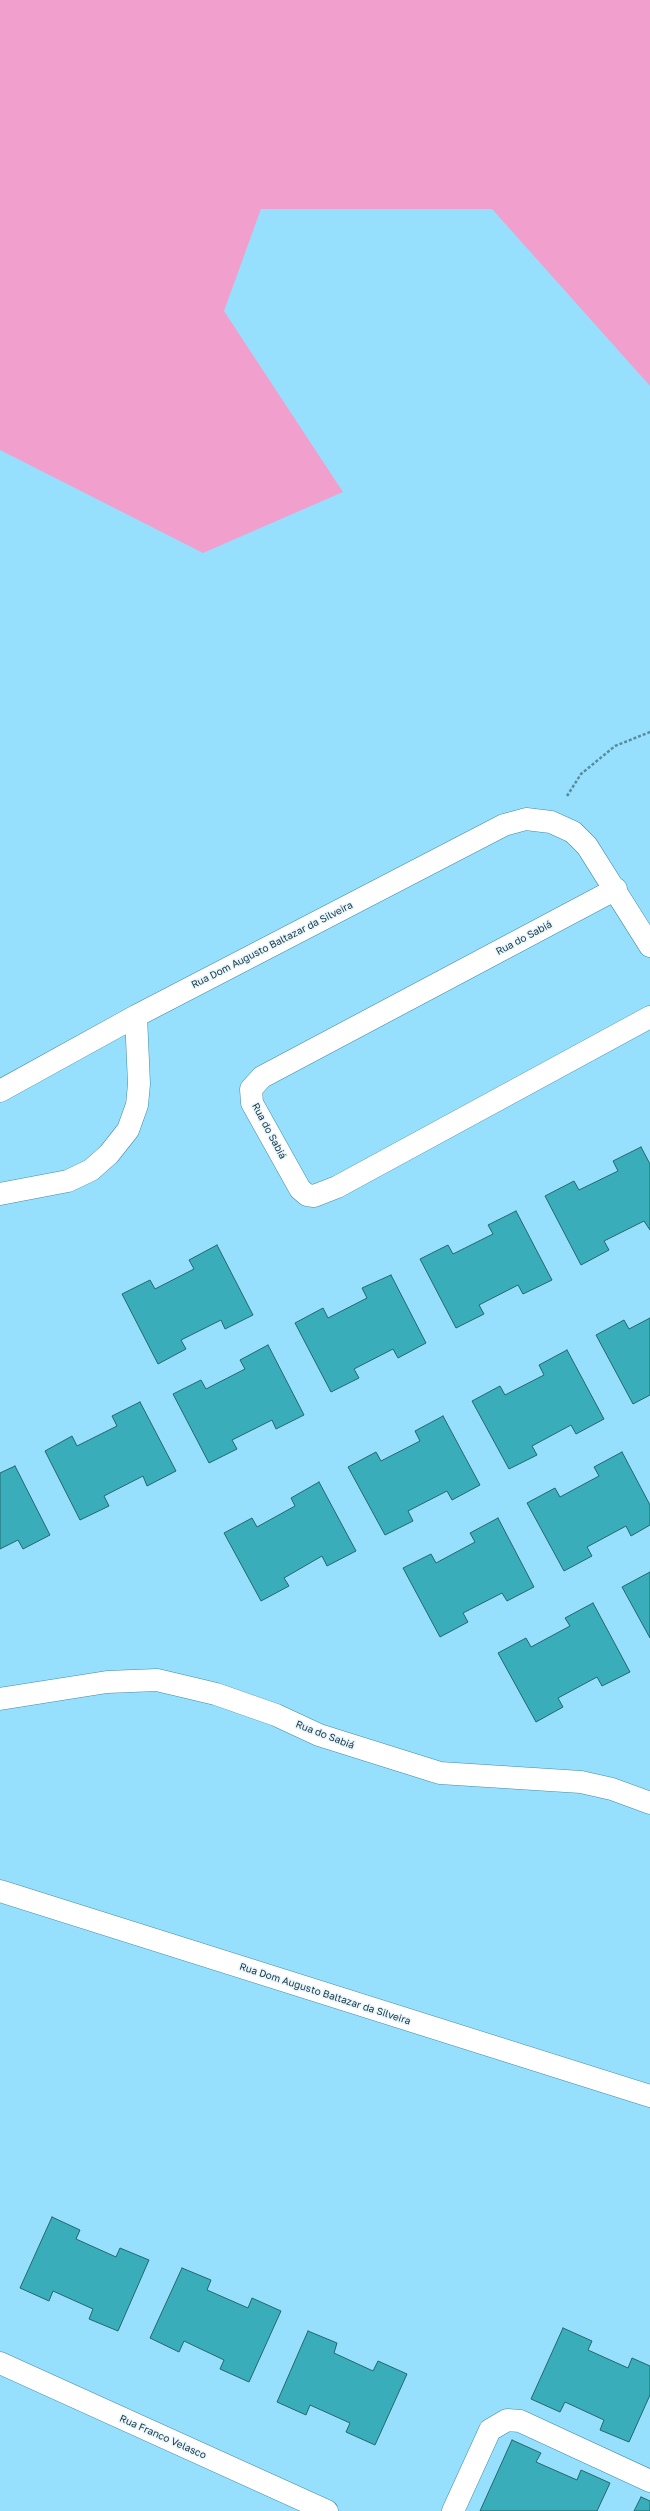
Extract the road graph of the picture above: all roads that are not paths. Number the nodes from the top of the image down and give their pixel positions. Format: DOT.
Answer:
graph roads {
  1 [pos="616,889"];
  2 [pos="650,946"];
  3 [pos="136,1016"];
  4 [pos="650,1017"];
  5 [pos="0,1091"];
  6 [pos="0,1194"];
  7 [pos="0,1699"];
  8 [pos="650,1803"];
  9 [pos="0,1891"];
  10 [pos="650,2096"];
  11 [pos="0,2363"];
  12 [pos="650,2481"];
  13 [pos="327,2511"];
  14 [pos="453,2511"];
  1 -- 2 [label="street"];
  1 -- 3 [label="street, Rua Dom Augusto Baltazar da Silveira"];
  1 -- 4 [label="street, Rua do Sabiá"];
  3 -- 5 [label="street, Rua Dom Augusto Baltazar da Silveira"];
  3 -- 6 [label="street"];
  7 -- 8 [label="street, Rua do Sabiá"];
  9 -- 10 [label="street, Rua Dom Augusto Baltazar da Silveira"];
  11 -- 13 [label="street, Rua Franco Velasco"];
  12 -- 14 [label="street"];
}
